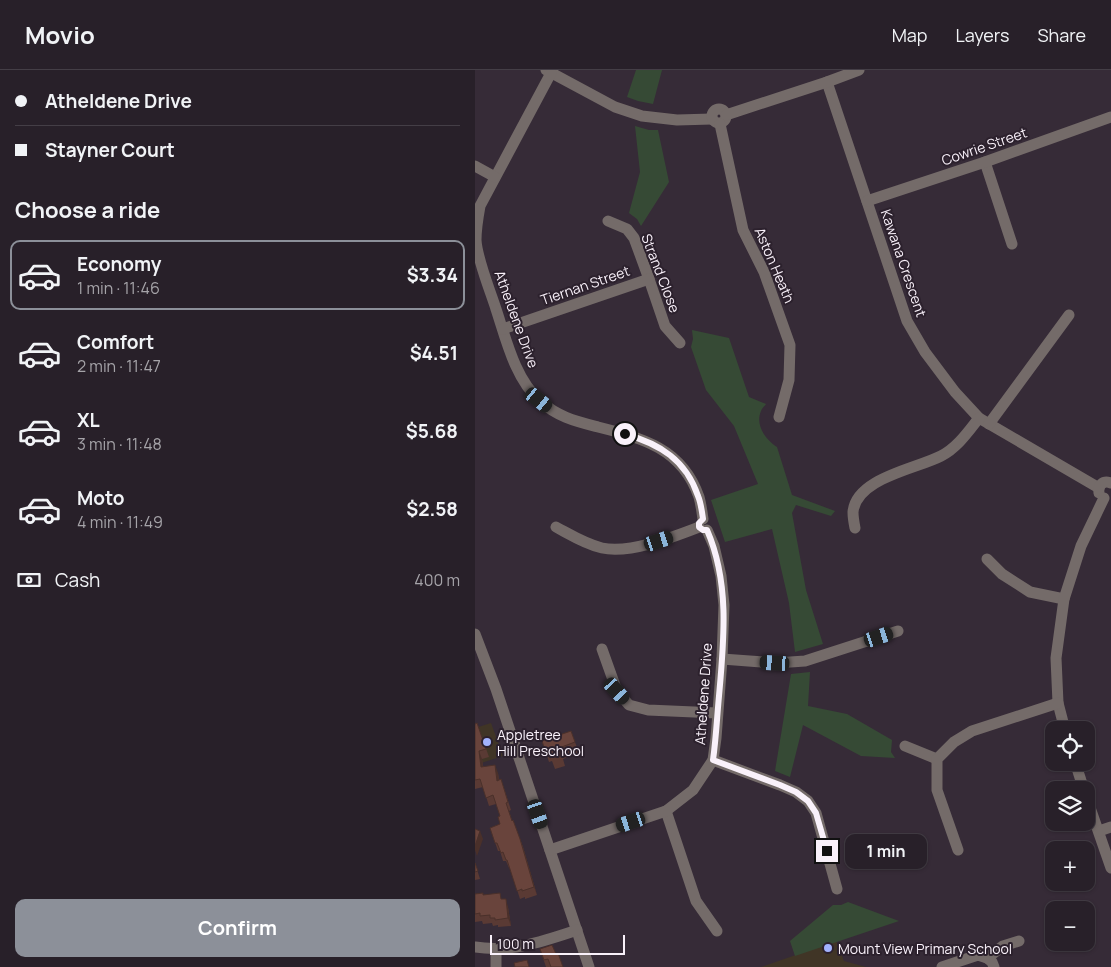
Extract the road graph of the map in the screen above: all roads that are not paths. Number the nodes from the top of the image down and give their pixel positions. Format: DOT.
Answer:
graph roads {
  1 [pos="853,71"];
  2 [pos="548,72"];
  3 [pos="827,82"];
  4 [pos="1111,117"];
  5 [pos="719,119"];
  6 [pos="985,162"];
  7 [pos="475,166"];
  8 [pos="495,177"];
  9 [pos="867,201"];
  10 [pos="608,222"];
  11 [pos="1012,244"];
  12 [pos="649,279"];
  13 [pos="1069,316"];
  14 [pos="503,329"];
  15 [pos="680,343"];
  16 [pos="779,417"];
  17 [pos="984,421"];
  18 [pos="1111,483"];
  19 [pos="1105,495"];
  20 [pos="703,526"];
  21 [pos="556,528"];
  22 [pos="855,528"];
  23 [pos="987,559"];
  24 [pos="1064,599"];
  25 [pos="898,631"];
  26 [pos="475,634"];
  27 [pos="602,649"];
  28 [pos="722,660"];
  29 [pos="1058,703"];
  30 [pos="717,713"];
  31 [pos="1063,721"];
  32 [pos="905,746"];
  33 [pos="937,759"];
  34 [pos="713,760"];
  35 [pos="666,811"];
  36 [pos="1095,821"];
  37 [pos="1111,827"];
  38 [pos="1099,832"];
  39 [pos="550,850"];
  40 [pos="958,850"];
  41 [pos="1111,868"];
  42 [pos="837,889"];
  43 [pos="577,930"];
  44 [pos="717,931"];
  45 [pos="1019,941"];
  46 [pos="475,947"];
  47 [pos="496,949"];
  48 [pos="991,962"];
  49 [pos="496,967"];
  50 [pos="589,967"];
  51 [pos="942,967"];
  1 -- 3 [label="street"];
  2 -- 5 [label="street"];
  2 -- 8 [label="street, Atheldene Drive"];
  3 -- 5 [label="street"];
  3 -- 9 [label="street, Kawana Crescent"];
  4 -- 6 [label="street, Cowrie Street"];
  5 -- 16 [label="street, Aston Heath"];
  6 -- 9 [label="street, Cowrie Street"];
  6 -- 11 [label="street"];
  7 -- 8 [label="street"];
  8 -- 14 [label="street, Atheldene Drive"];
  9 -- 17 [label="street, Kawana Crescent"];
  10 -- 12 [label="street, Strand Close"];
  12 -- 14 [label="street, Tiernan Street"];
  12 -- 15 [label="street, Strand Close"];
  13 -- 17 [label="street"];
  14 -- 20 [label="street, Atheldene Drive"];
  17 -- 19 [label="street, Kawana Crescent"];
  17 -- 22 [label="street"];
  18 -- 19 [label="street"];
  19 -- 24 [label="street"];
  20 -- 21 [label="street"];
  20 -- 28 [label="street, Atheldene Drive"];
  23 -- 24 [label="street"];
  24 -- 29 [label="street"];
  25 -- 28 [label="street"];
  26 -- 39 [label="street"];
  27 -- 30 [label="street"];
  28 -- 30 [label="street, Atheldene Drive"];
  29 -- 31 [label="street"];
  29 -- 33 [label="street"];
  30 -- 34 [label="street, Atheldene Drive"];
  32 -- 33 [label="street"];
  33 -- 40 [label="street"];
  34 -- 35 [label="street, Atheldene Drive"];
  34 -- 42 [label="street"];
  35 -- 39 [label="street, Atheldene Drive"];
  35 -- 44 [label="street"];
  36 -- 38 [label="street"];
  37 -- 38 [label="street"];
  38 -- 41 [label="street"];
  39 -- 43 [label="street"];
  43 -- 47 [label="street"];
  43 -- 50 [label="street"];
  45 -- 48 [label="street"];
  46 -- 47 [label="street"];
  47 -- 49 [label="street"];
  48 -- 51 [label="street"];
}
